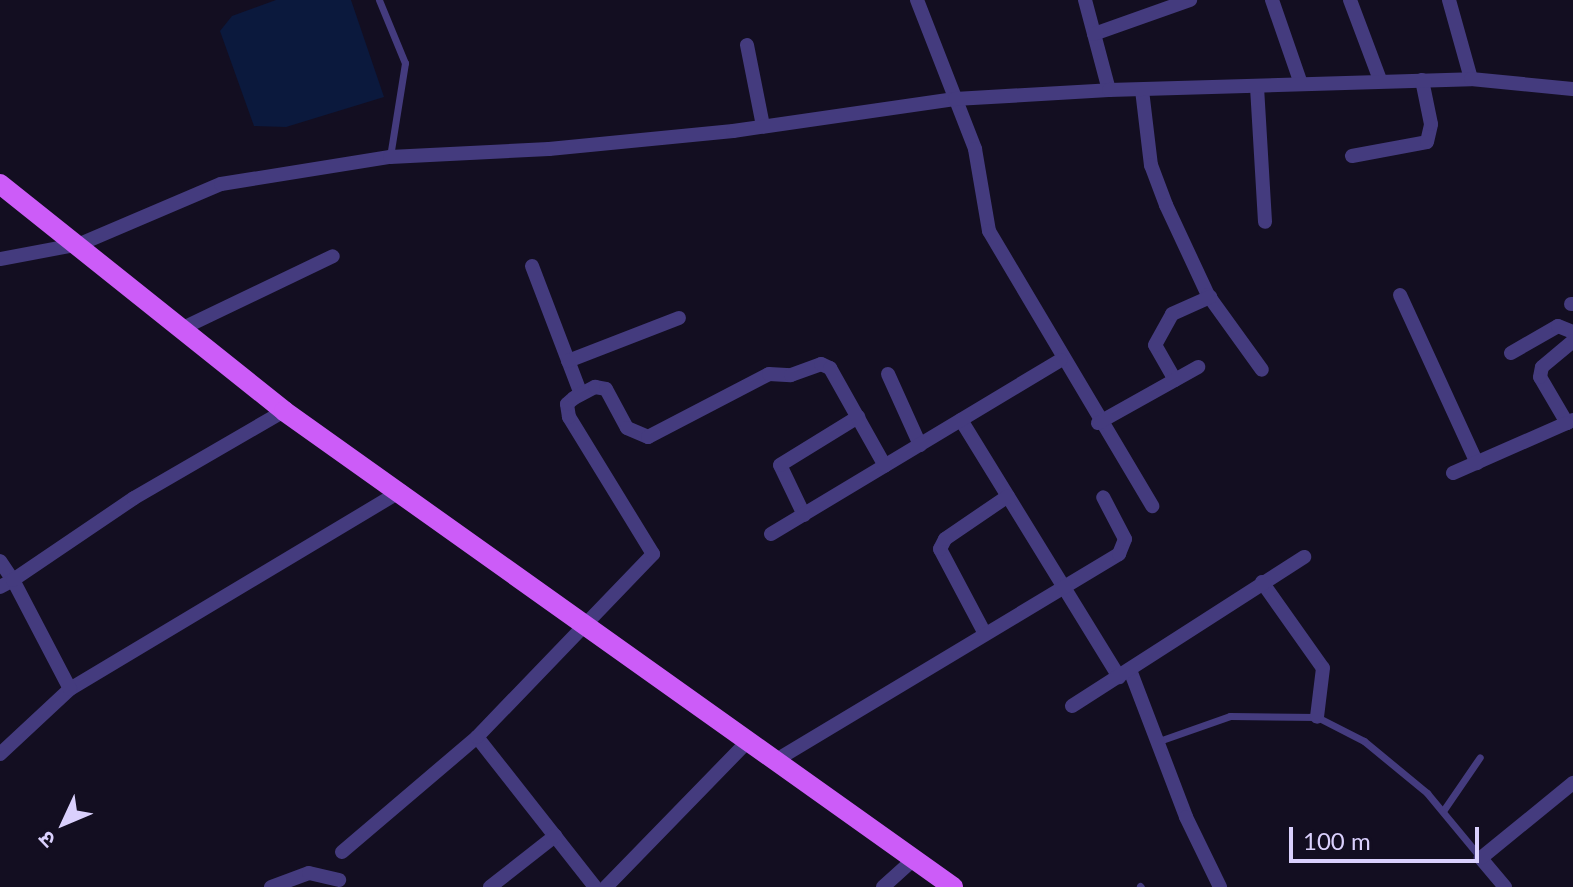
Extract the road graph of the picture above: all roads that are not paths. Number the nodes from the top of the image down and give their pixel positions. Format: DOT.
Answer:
graph roads {
  1 [pos="379,0"];
  2 [pos="917,0"];
  3 [pos="1085,0"];
  4 [pos="1190,0"];
  5 [pos="1272,0"];
  6 [pos="1350,0"];
  7 [pos="1449,0"];
  8 [pos="1094,34"];
  9 [pos="747,45"];
  10 [pos="1471,79"];
  11 [pos="1380,80"];
  12 [pos="1422,80"];
  13 [pos="1300,81"];
  14 [pos="1257,87"];
  15 [pos="1573,89"];
  16 [pos="1109,90"];
  17 [pos="1142,90"];
  18 [pos="955,99"];
  19 [pos="763,126"];
  20 [pos="1352,156"];
  21 [pos="390,157"];
  22 [pos="0,184"];
  23 [pos="1265,222"];
  24 [pos="80,244"];
  25 [pos="333,256"];
  26 [pos="0,259"];
  27 [pos="532,266"];
  28 [pos="1400,295"];
  29 [pos="1210,297"];
  30 [pos="679,318"];
  31 [pos="183,328"];
  32 [pos="1573,332"];
  33 [pos="1573,341"];
  34 [pos="1511,353"];
  35 [pos="1061,360"];
  36 [pos="568,361"];
  37 [pos="1198,367"];
  38 [pos="1262,370"];
  39 [pos="888,374"];
  40 [pos="1175,380"];
  41 [pos="581,394"];
  42 [pos="284,411"];
  43 [pos="858,417"];
  44 [pos="961,420"];
  45 [pos="1570,422"];
  46 [pos="1098,423"];
  47 [pos="920,445"];
  48 [pos="1477,463"];
  49 [pos="885,466"];
  50 [pos="1453,473"];
  51 [pos="401,491"];
  52 [pos="1008,496"];
  53 [pos="1103,497"];
  54 [pos="1152,506"];
  55 [pos="804,515"];
  56 [pos="771,534"];
  57 [pos="1304,557"];
  58 [pos="0,561"];
  59 [pos="1262,582"];
  60 [pos="6,583"];
  61 [pos="1062,584"];
  62 [pos="586,625"];
  63 [pos="984,632"];
  64 [pos="1124,673"];
  65 [pos="70,689"];
  66 [pos="1072,706"];
  67 [pos="1317,717"];
  68 [pos="477,737"];
  69 [pos="750,739"];
  70 [pos="1159,741"];
  71 [pos="0,754"];
  72 [pos="1480,757"];
  73 [pos="778,759"];
  74 [pos="1573,783"];
  75 [pos="1443,811"];
  76 [pos="555,836"];
  77 [pos="342,852"];
  78 [pos="1481,858"];
  79 [pos="914,859"];
  80 [pos="339,880"];
  81 [pos="271,887"];
  82 [pos="490,887"];
  83 [pos="595,887"];
  84 [pos="606,887"];
  85 [pos="883,887"];
  86 [pos="953,887"];
  87 [pos="1220,887"];
  88 [pos="1505,887"];
  1 -- 21 [label="lane"];
  2 -- 18 [label="street"];
  3 -- 8 [label="street"];
  4 -- 8 [label="street"];
  5 -- 13 [label="street"];
  6 -- 11 [label="street"];
  7 -- 10 [label="street"];
  8 -- 16 [label="street"];
  9 -- 19 [label="street"];
  10 -- 12 [label="street"];
  10 -- 15 [label="street"];
  11 -- 12 [label="street"];
  11 -- 13 [label="street"];
  12 -- 20 [label="street"];
  13 -- 14 [label="street"];
  14 -- 17 [label="street"];
  14 -- 23 [label="street"];
  16 -- 17 [label="street"];
  16 -- 18 [label="street"];
  17 -- 29 [label="street"];
  18 -- 19 [label="street"];
  18 -- 35 [label="street"];
  19 -- 21 [label="street"];
  21 -- 24 [label="street"];
  22 -- 24 [label="main road"];
  24 -- 26 [label="street"];
  24 -- 31 [label="main road"];
  25 -- 31 [label="street"];
  27 -- 36 [label="street"];
  28 -- 48 [label="street"];
  29 -- 38 [label="street"];
  29 -- 40 [label="street"];
  30 -- 36 [label="street"];
  31 -- 42 [label="main road"];
  32 -- 34 [label="street"];
  33 -- 45 [label="street"];
  35 -- 44 [label="street"];
  35 -- 46 [label="street"];
  36 -- 41 [label="street"];
  37 -- 40 [label="street"];
  39 -- 47 [label="street"];
  40 -- 46 [label="street"];
  41 -- 43 [label="street"];
  41 -- 62 [label="street"];
  42 -- 51 [label="main road"];
  42 -- 60 [label="street"];
  43 -- 49 [label="street"];
  43 -- 55 [label="street"];
  44 -- 47 [label="street"];
  44 -- 52 [label="street"];
  45 -- 48 [label="street"];
  46 -- 54 [label="street"];
  47 -- 49 [label="street"];
  48 -- 50 [label="street"];
  49 -- 55 [label="street"];
  51 -- 62 [label="main road"];
  51 -- 65 [label="street"];
  52 -- 61 [label="street"];
  52 -- 63 [label="street"];
  53 -- 61 [label="street"];
  55 -- 56 [label="street"];
  57 -- 59 [label="street"];
  58 -- 60 [label="street"];
  59 -- 64 [label="street"];
  59 -- 67 [label="street"];
  60 -- 65 [label="street"];
  61 -- 63 [label="street"];
  61 -- 64 [label="street"];
  62 -- 68 [label="street"];
  62 -- 69 [label="main road"];
  63 -- 73 [label="street"];
  64 -- 66 [label="street"];
  64 -- 70 [label="street"];
  65 -- 71 [label="street"];
  67 -- 70 [label="lane"];
  67 -- 75 [label="lane"];
  68 -- 76 [label="street"];
  68 -- 77 [label="street"];
  69 -- 73 [label="main road"];
  69 -- 84 [label="street"];
  70 -- 87 [label="street"];
  72 -- 75 [label="lane"];
  73 -- 79 [label="main road"];
  74 -- 78 [label="street"];
  75 -- 78 [label="lane"];
  76 -- 82 [label="street"];
  76 -- 83 [label="street"];
  78 -- 88 [label="street"];
  79 -- 85 [label="street"];
  79 -- 86 [label="main road"];
  80 -- 81 [label="street"];
}
